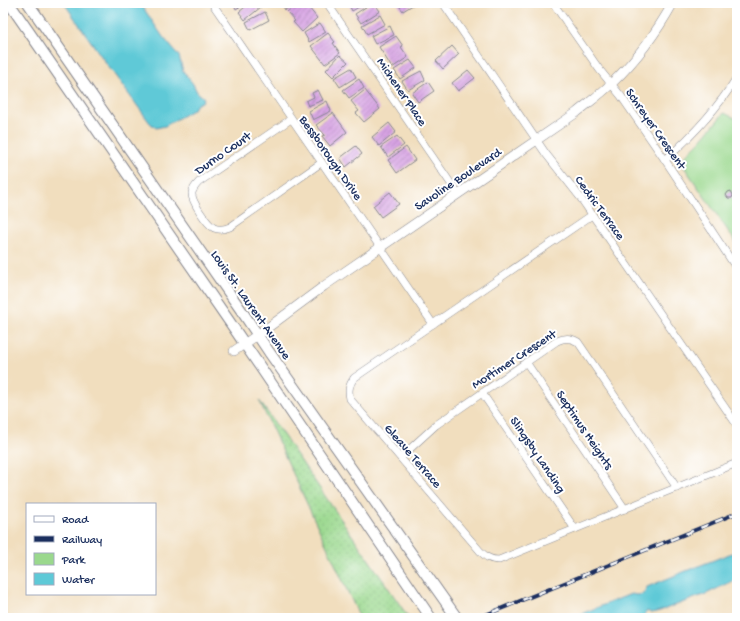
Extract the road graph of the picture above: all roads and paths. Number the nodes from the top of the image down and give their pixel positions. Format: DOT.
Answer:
graph roads {
  1 [pos="9,3"];
  2 [pos="28,3"];
  3 [pos="212,3"];
  4 [pos="328,3"];
  5 [pos="443,3"];
  6 [pos="673,3"];
  7 [pos="555,4"];
  8 [pos="736,80"];
  9 [pos="611,84"];
  10 [pos="291,119"];
  11 [pos="537,140"];
  12 [pos="665,160"];
  13 [pos="321,163"];
  14 [pos="458,194"];
  15 [pos="592,215"];
  16 [pos="380,247"];
  17 [pos="737,269"];
  18 [pos="432,324"];
  19 [pos="257,335"];
  20 [pos="245,344"];
  21 [pos="234,351"];
  22 [pos="526,362"];
  23 [pos="482,393"];
  24 [pos="737,425"];
  25 [pos="400,457"];
  26 [pos="737,463"];
  27 [pos="677,488"];
  28 [pos="626,509"];
  29 [pos="575,529"];
  30 [pos="431,618"];
  31 [pos="457,618"];
  1 -- 20 [label="main road"];
  2 -- 19 [label="main road, Louis St. Laurent Avenue"];
  3 -- 10 [label="street, Bessborough Drive"];
  4 -- 14 [label="street, Michener Place"];
  5 -- 11 [label="street, Cedric Terrace"];
  6 -- 9 [label="street, Savoline Boulevard"];
  7 -- 9 [label="street, Schreyer Crescent"];
  8 -- 12 [label="street"];
  9 -- 11 [label="street, Savoline Boulevard"];
  9 -- 12 [label="street, Schreyer Crescent"];
  10 -- 13 [label="street, Bessborough Drive"];
  10 -- 13 [label="street, Durno Court"];
  11 -- 14 [label="street, Savoline Boulevard"];
  11 -- 15 [label="street, Cedric Terrace"];
  12 -- 17 [label="street, Schreyer Crescent"];
  13 -- 16 [label="street, Bessborough Drive"];
  14 -- 16 [label="street, Savoline Boulevard"];
  15 -- 18 [label="street, Gleave Terrace"];
  15 -- 24 [label="street, Cedric Terrace"];
  16 -- 18 [label="street, Bessborough Drive"];
  16 -- 19 [label="street, Savoline Boulevard"];
  18 -- 25 [label="street, Gleave Terrace"];
  19 -- 20 [label="street, Savoline Boulevard"];
  19 -- 31 [label="main road, Louis St. Laurent Avenue"];
  20 -- 21 [label="street, Savoline Boulevard"];
  20 -- 30 [label="main road"];
  22 -- 23 [label="street, Mortimer Crescent"];
  22 -- 27 [label="street, Mortimer Crescent"];
  22 -- 28 [label="street, Septimus Heights"];
  23 -- 25 [label="street, Mortimer Crescent"];
  23 -- 29 [label="street, Slingsby Landing"];
  25 -- 29 [label="street, Gleave Terrace"];
  26 -- 27 [label="street, Gleave Terrace"];
  27 -- 28 [label="street, Gleave Terrace"];
  28 -- 29 [label="street, Gleave Terrace"];
}
